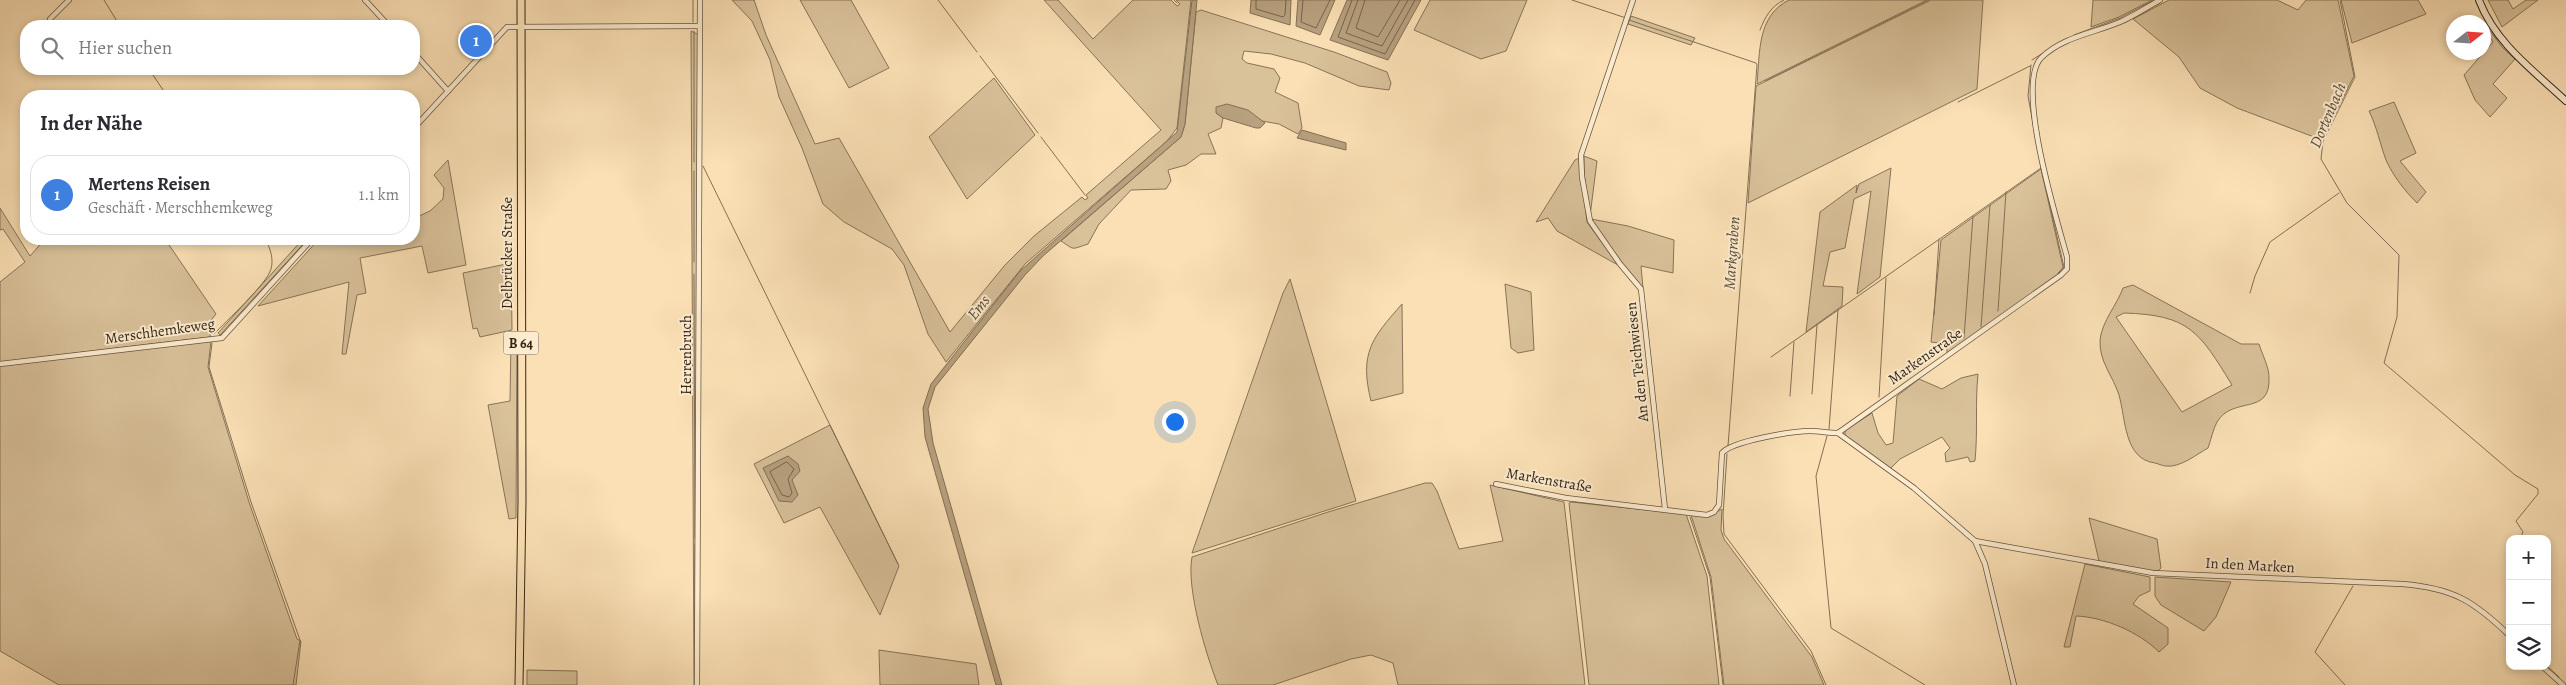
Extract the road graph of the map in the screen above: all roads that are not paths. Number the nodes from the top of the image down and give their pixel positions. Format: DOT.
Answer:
graph roads {
  1 [pos="69,0"];
  2 [pos="365,0"];
  3 [pos="521,0"];
  4 [pos="700,0"];
  5 [pos="1633,0"];
  6 [pos="2160,0"];
  7 [pos="2479,0"];
  8 [pos="50,19"];
  9 [pos="383,20"];
  10 [pos="521,26"];
  11 [pos="700,26"];
  12 [pos="420,60"];
  13 [pos="448,91"];
  14 [pos="2566,101"];
  15 [pos="420,121"];
  16 [pos="307,245"];
  17 [pos="0,364"];
  18 [pos="1838,434"];
  19 [pos="1496,484"];
  20 [pos="1665,508"];
  21 [pos="1975,541"];
  22 [pos="2506,632"];
  23 [pos="2546,670"];
  24 [pos="519,685"];
  25 [pos="697,685"];
  26 [pos="2014,685"];
  27 [pos="2563,685"];
  1 -- 8 [label="street"];
  2 -- 9 [label="street"];
  3 -- 10 [label="main road, Delbrücker Straße / B 64"];
  4 -- 11 [label="street, Herrenbruch"];
  5 -- 20 [label="street, An den Teichwiesen"];
  6 -- 18 [label="street, Markenstraße"];
  7 -- 14 [label="main road"];
  10 -- 11 [label="street"];
  10 -- 13 [label="street"];
  10 -- 24 [label="main road, Delbrücker Straße / B 64"];
  11 -- 25 [label="street, Herrenbruch"];
  12 -- 13 [label="street"];
  13 -- 15 [label="street"];
  16 -- 17 [label="street, Merschhemkeweg"];
  18 -- 20 [label="street, Markenstraße"];
  18 -- 21 [label="street"];
  19 -- 20 [label="street, Markenstraße"];
  21 -- 22 [label="street, In den Marken"];
  21 -- 26 [label="street"];
  23 -- 27 [label="street"];
}
